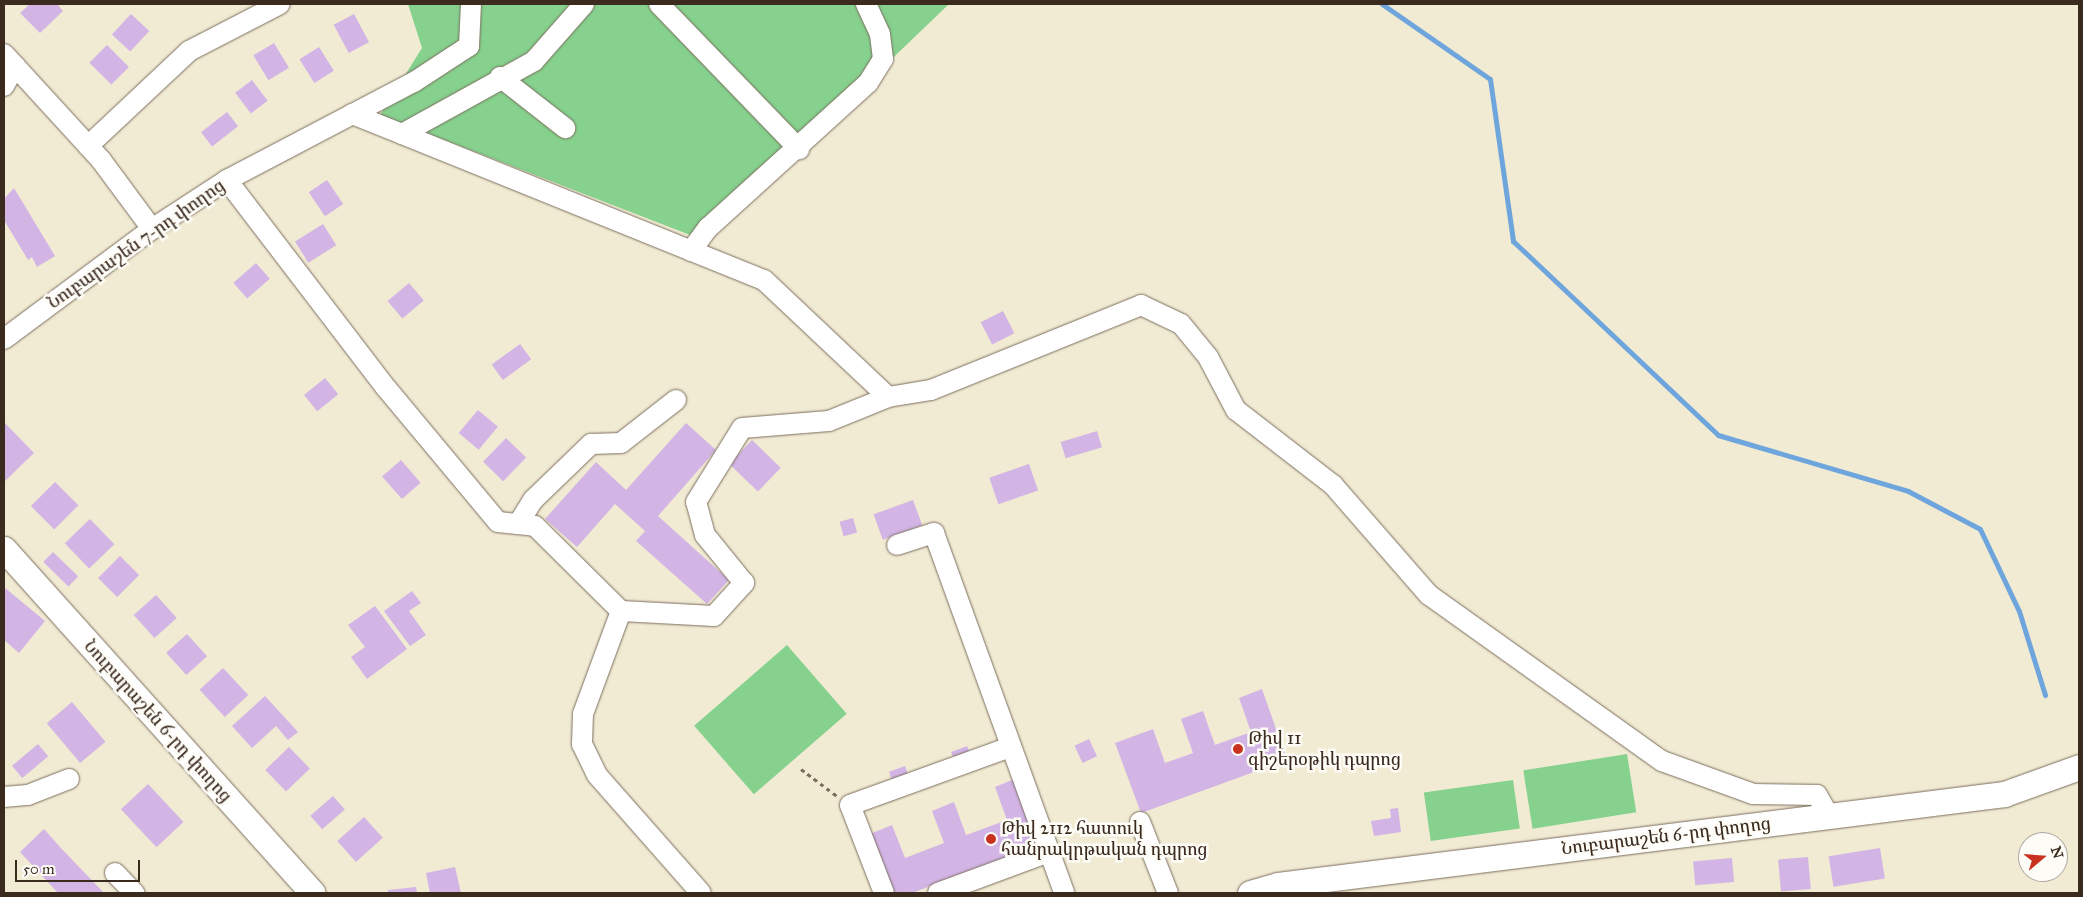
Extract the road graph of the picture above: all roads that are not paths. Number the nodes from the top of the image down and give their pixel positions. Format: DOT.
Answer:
graph roads {
  1 [pos="280,4"];
  2 [pos="471,4"];
  3 [pos="584,4"];
  4 [pos="659,4"];
  5 [pos="866,4"];
  6 [pos="9,60"];
  7 [pos="500,77"];
  8 [pos="4,86"];
  9 [pos="352,114"];
  10 [pos="565,128"];
  11 [pos="402,134"];
  12 [pos="88,146"];
  13 [pos="799,149"];
  14 [pos="227,180"];
  15 [pos="152,229"];
  16 [pos="691,251"];
  17 [pos="4,339"];
  18 [pos="888,397"];
  19 [pos="676,400"];
  20 [pos="518,524"];
  21 [pos="896,545"];
  22 [pos="4,549"];
  23 [pos="621,611"];
  24 [pos="1010,747"];
  25 [pos="2079,767"];
  26 [pos="68,779"];
  27 [pos="4,797"];
  28 [pos="1829,816"];
  29 [pos="1140,822"];
  30 [pos="1049,852"];
  31 [pos="116,873"];
  32 [pos="134,893"];
  33 [pos="313,893"];
  34 [pos="702,893"];
  35 [pos="884,893"];
  36 [pos="938,893"];
  37 [pos="1064,893"];
  38 [pos="1168,893"];
  39 [pos="1250,893"];
  1 -- 12 [label="street"];
  2 -- 9 [label="street, Նուբարաշեն 7-րդ փողոց"];
  3 -- 7 [label="street"];
  4 -- 13 [label="street"];
  5 -- 13 [label="street"];
  6 -- 8 [label="street"];
  6 -- 12 [label="street"];
  7 -- 10 [label="street"];
  7 -- 11 [label="street"];
  9 -- 11 [label="street"];
  9 -- 14 [label="street, Նուբարաշեն 7-րդ փողոց"];
  11 -- 16 [label="street"];
  12 -- 15 [label="street"];
  13 -- 16 [label="street"];
  14 -- 15 [label="street, Նուբարաշեն 7-րդ փողոց"];
  14 -- 20 [label="street"];
  15 -- 17 [label="street, Նուբարաշեն 7-րդ փողոց"];
  16 -- 18 [label="street"];
  18 -- 23 [label="street"];
  18 -- 28 [label="street"];
  19 -- 20 [label="street"];
  20 -- 23 [label="street"];
  21 -- 24 [label="street"];
  22 -- 33 [label="main road, Նուբարաշեն 6-րդ փողոց"];
  23 -- 34 [label="street"];
  24 -- 30 [label="street"];
  24 -- 35 [label="street"];
  25 -- 28 [label="main road, Նուբարաշեն 6-րդ փողոց"];
  26 -- 27 [label="street"];
  28 -- 39 [label="main road, Նուբարաշեն 6-րդ փողոց"];
  29 -- 38 [label="street"];
  30 -- 36 [label="street"];
  30 -- 37 [label="street"];
  31 -- 32 [label="street"];
}
